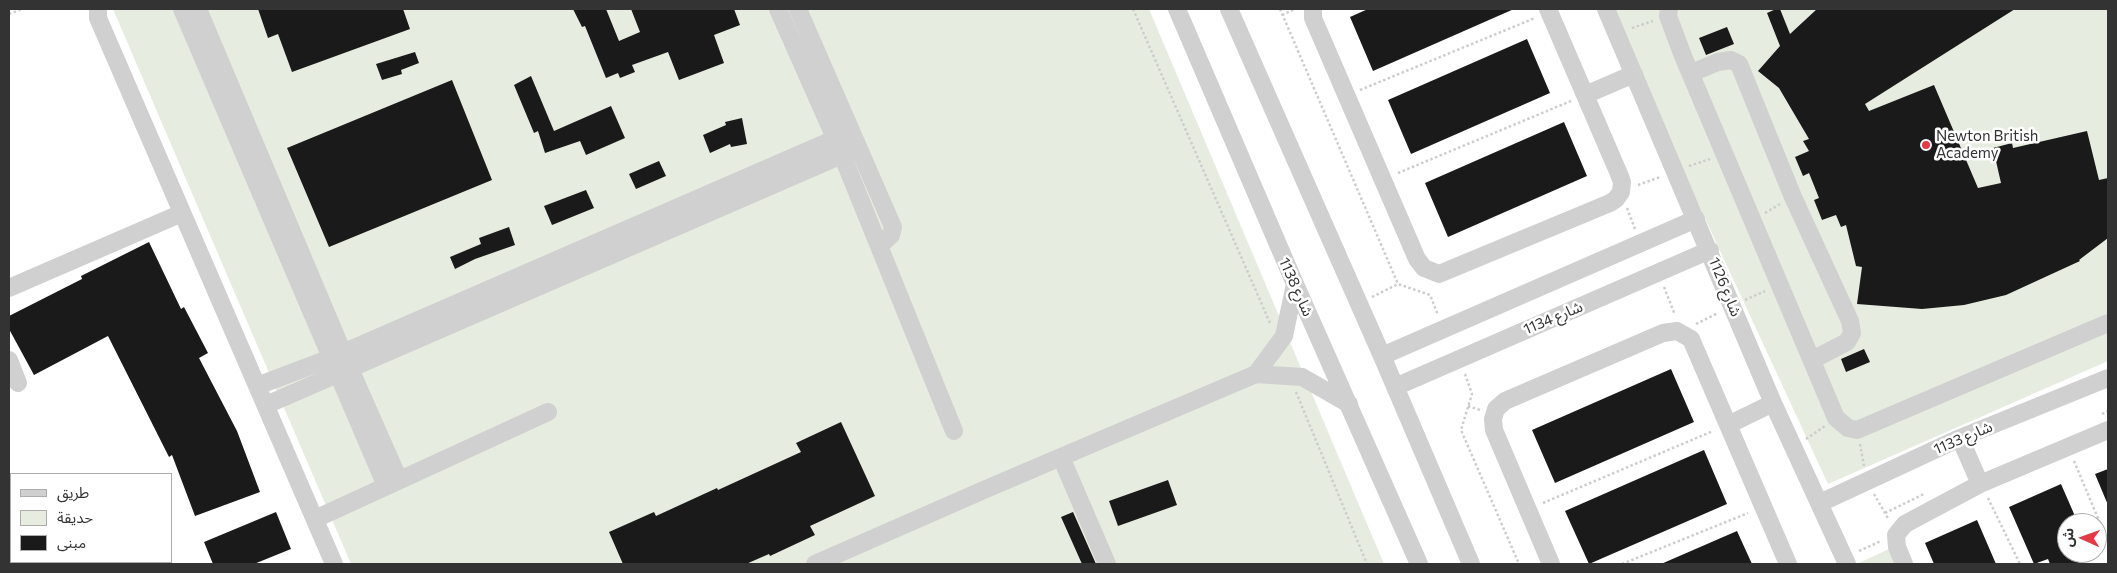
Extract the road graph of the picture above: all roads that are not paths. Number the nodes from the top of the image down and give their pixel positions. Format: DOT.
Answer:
graph roads {
  1 [pos="182,9"];
  2 [pos="198,9"];
  3 [pos="778,9"];
  4 [pos="798,9"];
  5 [pos="1177,9"];
  6 [pos="1313,9"];
  7 [pos="1606,9"];
  8 [pos="1549,11"];
  9 [pos="95,12"];
  10 [pos="1230,12"];
  11 [pos="1668,12"];
  12 [pos="1691,73"];
  13 [pos="1634,74"];
  14 [pos="1585,95"];
  15 [pos="847,144"];
  16 [pos="182,213"];
  17 [pos="1696,219"];
  18 [pos="1710,250"];
  19 [pos="1295,284"];
  20 [pos="9,288"];
  21 [pos="2108,323"];
  22 [pos="1382,356"];
  23 [pos="9,360"];
  24 [pos="1812,360"];
  25 [pos="340,363"];
  26 [pos="1256,374"];
  27 [pos="2108,378"];
  28 [pos="18,383"];
  29 [pos="257,386"];
  30 [pos="1395,387"];
  31 [pos="1773,403"];
  32 [pos="1349,404"];
  33 [pos="266,405"];
  34 [pos="548,412"];
  35 [pos="1728,425"];
  36 [pos="2108,430"];
  37 [pos="954,431"];
  38 [pos="1960,438"];
  39 [pos="1060,457"];
  40 [pos="392,483"];
  41 [pos="1980,484"];
  42 [pos="1820,504"];
  43 [pos="315,519"];
  44 [pos="1845,561"];
  45 [pos="334,564"];
  46 [pos="815,564"];
  47 [pos="1107,564"];
  48 [pos="1420,564"];
  49 [pos="1471,564"];
  50 [pos="1551,564"];
  51 [pos="1788,564"];
  52 [pos="1904,564"];
  1 -- 25 [label="street"];
  2 -- 25 [label="street"];
  3 -- 15 [label="street"];
  4 -- 15 [label="street"];
  5 -- 19 [label="street, شارع 1138"];
  6 -- 14 [label="street"];
  7 -- 13 [label="street, شارع 1126"];
  8 -- 14 [label="street"];
  9 -- 16 [label="street"];
  10 -- 22 [label="street"];
  11 -- 12 [label="street"];
  12 -- 24 [label="street"];
  12 -- 24 [label="street"];
  13 -- 14 [label="street"];
  13 -- 17 [label="street, شارع 1126"];
  15 -- 25 [label="street"];
  15 -- 37 [label="street"];
  16 -- 20 [label="street"];
  16 -- 29 [label="street"];
  17 -- 18 [label="street, شارع 1126"];
  17 -- 22 [label="street"];
  18 -- 30 [label="street, شارع 1134"];
  18 -- 31 [label="street, شارع 1126"];
  19 -- 26 [label="street"];
  19 -- 32 [label="street, شارع 1138"];
  21 -- 24 [label="street"];
  22 -- 30 [label="street"];
  23 -- 28 [label="street"];
  25 -- 29 [label="street"];
  25 -- 33 [label="street"];
  25 -- 40 [label="street"];
  26 -- 32 [label="street"];
  26 -- 39 [label="street"];
  27 -- 38 [label="street, شارع 1133"];
  29 -- 33 [label="street"];
  30 -- 49 [label="street"];
  31 -- 35 [label="street"];
  31 -- 42 [label="street, شارع 1126"];
  32 -- 48 [label="street, شارع 1138"];
  33 -- 43 [label="street"];
  34 -- 40 [label="street"];
  35 -- 50 [label="street"];
  35 -- 51 [label="street"];
  36 -- 41 [label="street"];
  38 -- 41 [label="street"];
  38 -- 42 [label="street, شارع 1133"];
  39 -- 46 [label="street"];
  39 -- 47 [label="street"];
  40 -- 43 [label="street"];
  41 -- 52 [label="street"];
  42 -- 44 [label="street, شارع 1126"];
  43 -- 45 [label="street"];
}
